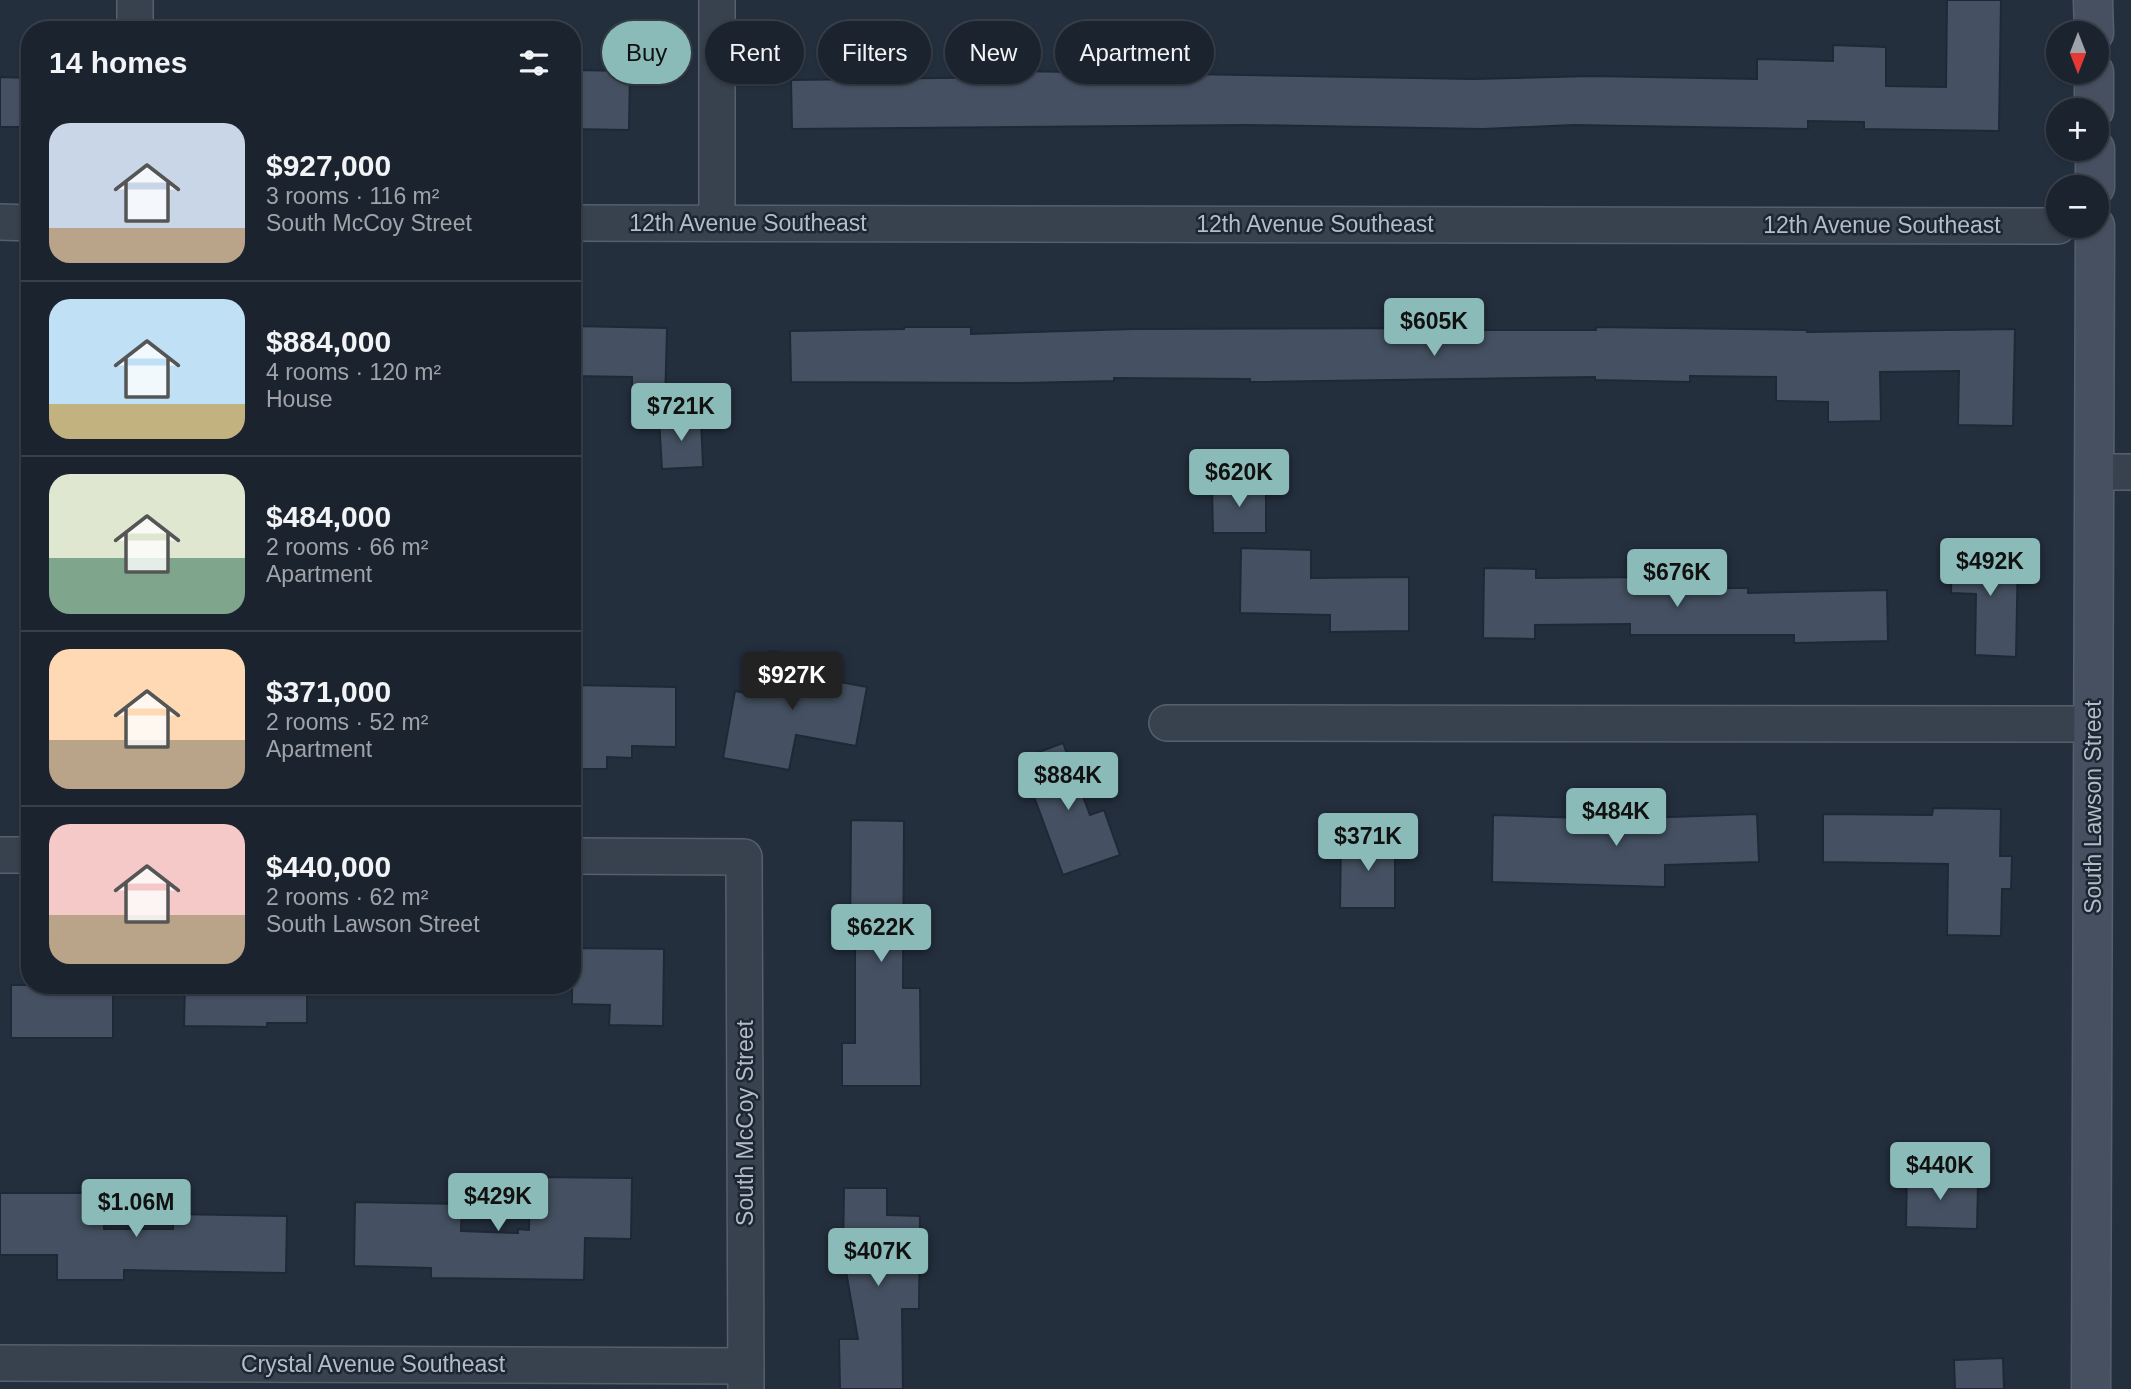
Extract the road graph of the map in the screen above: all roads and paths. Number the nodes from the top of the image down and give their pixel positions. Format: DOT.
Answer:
graph roads {
  1 [pos="135,0"];
  2 [pos="717,0"];
  3 [pos="2094,0"];
  4 [pos="135,21"];
  5 [pos="2094,21"];
  6 [pos="0,222"];
  7 [pos="21,223"];
  8 [pos="581,223"];
  9 [pos="717,223"];
  10 [pos="2046,226"];
  11 [pos="2096,238"];
  12 [pos="2112,472"];
  13 [pos="1167,723"];
  14 [pos="2093,724"];
  15 [pos="0,855"];
  16 [pos="21,855"];
  17 [pos="581,856"];
  18 [pos="0,1363"];
  19 [pos="254,1376"];
  20 [pos="746,1377"];
  21 [pos="2091,1389"];
  1 -- 4 [label="street"];
  2 -- 9 [label="street"];
  3 -- 5 [label="street"];
  6 -- 7 [label="street"];
  8 -- 9 [label="street, 12th Avenue Southeast"];
  9 -- 10 [label="street, 12th Avenue Southeast"];
  11 -- 12 [label="street, South Lawson Street"];
  12 -- 14 [label="street, South Lawson Street"];
  13 -- 14 [label="street"];
  14 -- 21 [label="street, South Lawson Street"];
  15 -- 16 [label="street"];
  17 -- 20 [label="street, South McCoy Street"];
  18 -- 19 [label="street, Crystal Avenue Southeast"];
  19 -- 20 [label="street, Crystal Avenue Southeast"];
}
